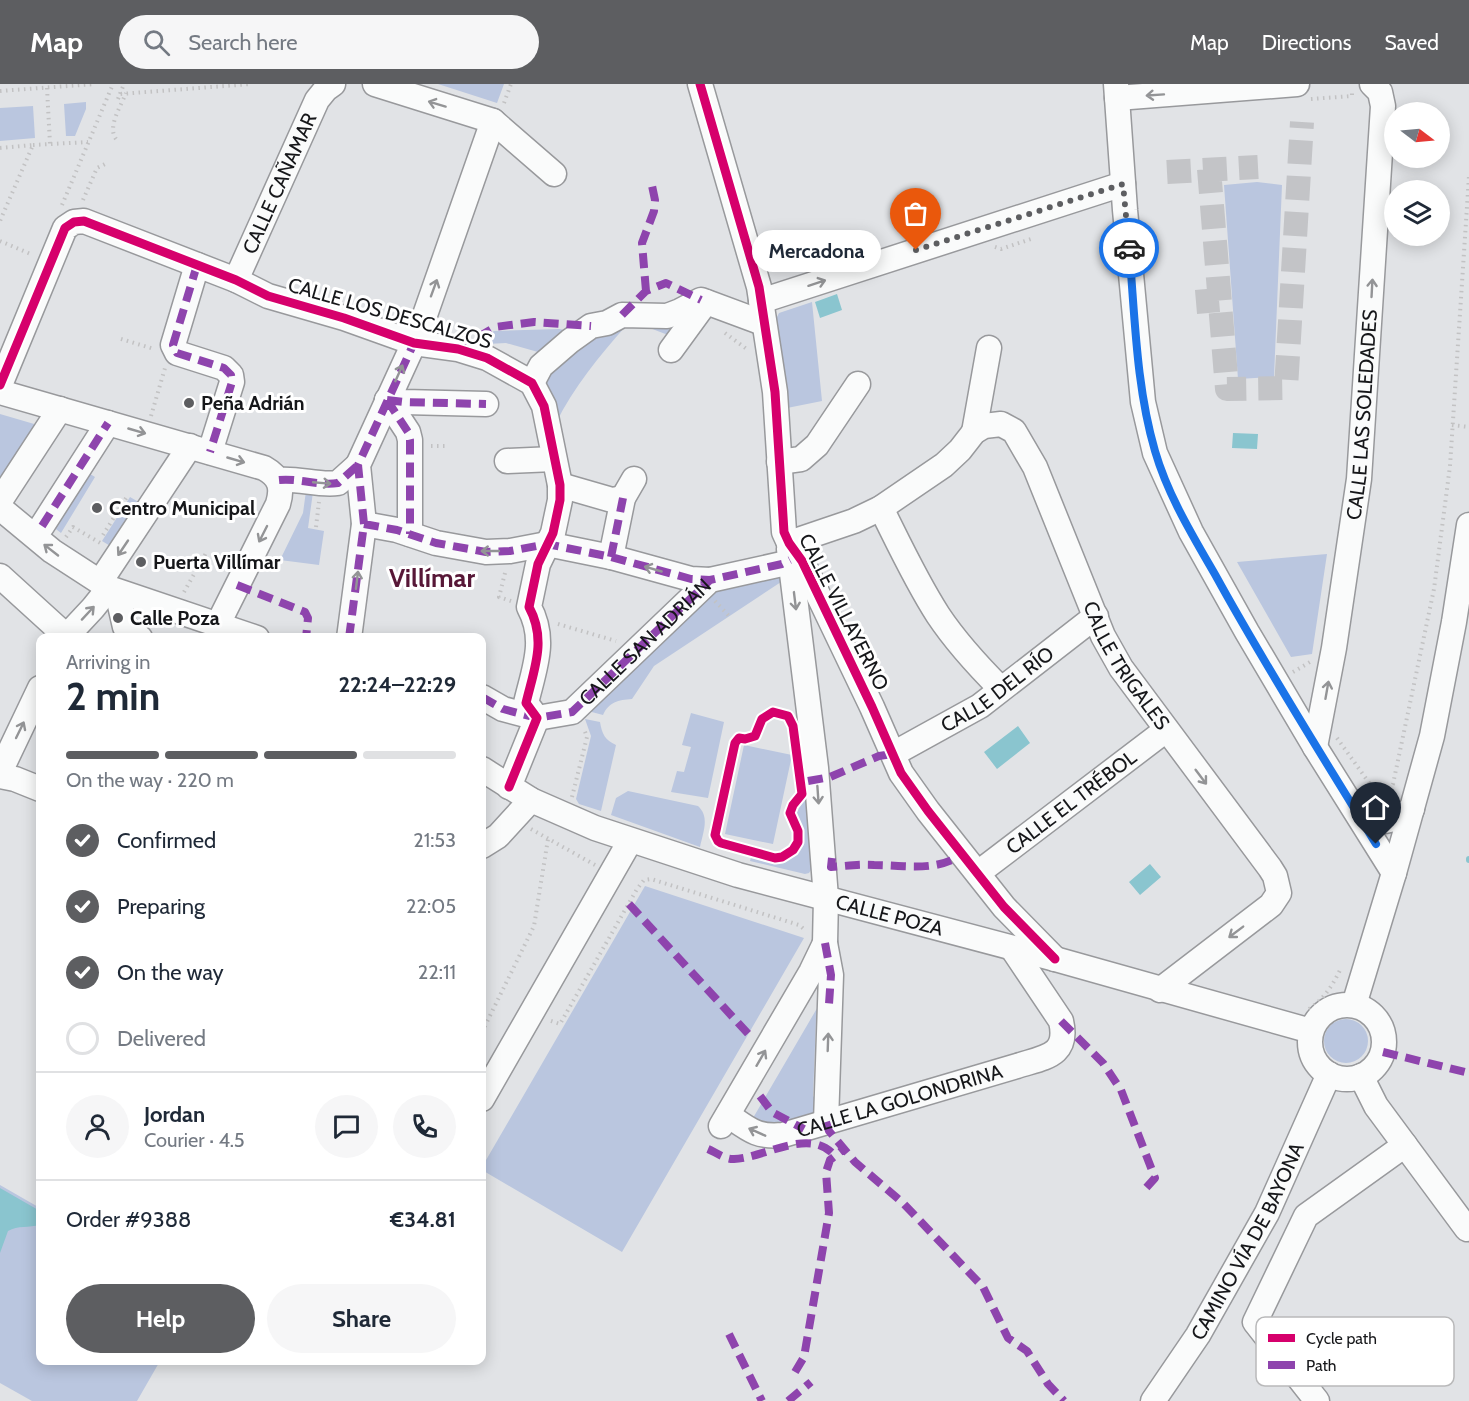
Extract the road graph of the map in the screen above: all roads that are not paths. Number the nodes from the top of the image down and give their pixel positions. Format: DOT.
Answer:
graph roads {
  1 [pos="375,84"];
  2 [pos="700,84"];
  3 [pos="1372,84"];
  4 [pos="320,89"];
  5 [pos="1117,91"];
  6 [pos="1302,92"];
  7 [pos="497,115"];
  8 [pos="554,174"];
  9 [pos="1123,184"];
  10 [pos="197,265"];
  11 [pos="236,280"];
  12 [pos="702,308"];
  13 [pos="762,312"];
  14 [pos="414,343"];
  15 [pos="989,348"];
  16 [pos="671,350"];
  17 [pos="532,383"];
  18 [pos="858,384"];
  19 [pos="0,385"];
  20 [pos="0,392"];
  21 [pos="387,400"];
  22 [pos="486,404"];
  23 [pos="60,409"];
  24 [pos="108,423"];
  25 [pos="974,432"];
  26 [pos="204,447"];
  27 [pos="554,459"];
  28 [pos="507,461"];
  29 [pos="779,462"];
  30 [pos="358,465"];
  31 [pos="279,480"];
  32 [pos="560,484"];
  33 [pos="0,501"];
  34 [pos="0,507"];
  35 [pos="881,508"];
  36 [pos="364,524"];
  37 [pos="1469,525"];
  38 [pos="42,526"];
  39 [pos="410,534"];
  40 [pos="548,544"];
  41 [pos="789,552"];
  42 [pos="611,557"];
  43 [pos="0,576"];
  44 [pos="710,580"];
  45 [pos="109,587"];
  46 [pos="1096,616"];
  47 [pos="218,624"];
  48 [pos="133,632"];
  49 [pos="62,633"];
  50 [pos="70,633"];
  51 [pos="243,633"];
  52 [pos="350,633"];
  53 [pos="1001,689"];
  54 [pos="36,697"];
  55 [pos="486,699"];
  56 [pos="537,718"];
  57 [pos="1166,730"];
  58 [pos="1325,741"];
  59 [pos="893,754"];
  60 [pos="486,771"];
  61 [pos="0,774"];
  62 [pos="36,787"];
  63 [pos="509,787"];
  64 [pos="531,800"];
  65 [pos="1412,809"];
  66 [pos="1358,814"];
  67 [pos="630,841"];
  68 [pos="486,844"];
  69 [pos="978,873"];
  70 [pos="1394,873"];
  71 [pos="826,898"];
  72 [pos="817,941"];
  73 [pos="1012,948"];
  74 [pos="1055,959"];
  75 [pos="1160,990"];
  76 [pos="1354,1005"];
  77 [pos="1306,1021"];
  78 [pos="1329,1074"];
  79 [pos="1361,1076"];
  80 [pos="486,1092"];
  81 [pos="826,1122"];
  82 [pos="1405,1145"];
  83 [pos="1468,1229"];
  84 [pos="1258,1317"];
  85 [pos="1305,1386"];
  86 [pos="1153,1401"];
  87 [pos="1317,1401"];
  7 -- 1 [label="street, one-way"];
  2 -- 13 [label="street, CALLE VILLAYERNO"];
  58 -- 3 [label="street, CALLE LAS SOLEDADES, one-way"];
  4 -- 11 [label="street, CALLE CAÑAMAR"];
  6 -- 5 [label="street, one-way"];
  5 -- 9 [label="street"];
  7 -- 8 [label="street"];
  14 -- 7 [label="street, one-way"];
  13 -- 9 [label="street, one-way"];
  9 -- 58 [label="street"];
  10 -- 11 [label="street, CALLE LOS DESCALZOS"];
  10 -- 19 [label="street, CALLE LOS DESCALZOS"];
  10 -- 26 [label="street"];
  11 -- 14 [label="street, CALLE LOS DESCALZOS"];
  12 -- 13 [label="street"];
  12 -- 16 [label="street"];
  12 -- 17 [label="street"];
  13 -- 29 [label="street, CALLE VILLAYERNO"];
  14 -- 17 [label="street, CALLE LOS DESCALZOS"];
  21 -- 14 [label="street, one-way"];
  15 -- 25 [label="street"];
  17 -- 27 [label="street"];
  18 -- 29 [label="street"];
  20 -- 23 [label="street"];
  21 -- 22 [label="street"];
  21 -- 30 [label="street"];
  21 -- 39 [label="street"];
  23 -- 24 [label="street"];
  23 -- 33 [label="street"];
  24 -- 26 [label="street, one-way"];
  24 -- 38 [label="street"];
  25 -- 35 [label="street, CALLE SAN ADRIÁN"];
  25 -- 46 [label="street, CALLE TRIGALES"];
  26 -- 31 [label="street, one-way"];
  26 -- 45 [label="street, one-way"];
  27 -- 28 [label="street"];
  27 -- 32 [label="street"];
  29 -- 41 [label="street, CALLE VILLAYERNO"];
  31 -- 30 [label="street, one-way"];
  30 -- 36 [label="street"];
  31 -- 47 [label="street, one-way"];
  32 -- 40 [label="street"];
  32 -- 42 [label="street"];
  45 -- 34 [label="street, one-way"];
  35 -- 41 [label="street, CALLE SAN ADRIÁN"];
  35 -- 53 [label="street"];
  36 -- 39 [label="street"];
  52 -- 36 [label="street, one-way"];
  37 -- 65 [label="street"];
  40 -- 39 [label="street, one-way"];
  40 -- 42 [label="street"];
  40 -- 56 [label="street"];
  41 -- 44 [label="street, CALLE SAN ADRIÁN"];
  41 -- 59 [label="street, CALLE VILLAYERNO"];
  41 -- 71 [label="street, one-way"];
  44 -- 42 [label="street, one-way"];
  43 -- 49 [label="street"];
  44 -- 56 [label="street, CALLE SAN ADRIÁN"];
  45 -- 47 [label="street"];
  45 -- 48 [label="street"];
  50 -- 45 [label="street, one-way"];
  46 -- 53 [label="street, CALLE DEL RÍO"];
  46 -- 57 [label="street, CALLE TRIGALES"];
  47 -- 51 [label="street"];
  53 -- 59 [label="street, CALLE DEL RÍO"];
  61 -- 54 [label="street, one-way"];
  55 -- 56 [label="street"];
  56 -- 63 [label="street"];
  57 -- 69 [label="street, CALLE EL TRÉBOL"];
  57 -- 75 [label="street, CALLE TRIGALES, one-way"];
  58 -- 66 [label="street"];
  59 -- 69 [label="street, CALLE VILLAYERNO"];
  60 -- 63 [label="street, CALLE POZA"];
  61 -- 62 [label="street"];
  63 -- 64 [label="street, CALLE POZA"];
  64 -- 67 [label="street, CALLE POZA"];
  64 -- 68 [label="street"];
  65 -- 66 [label="street"];
  65 -- 70 [label="street"];
  66 -- 70 [label="street"];
  67 -- 71 [label="street, CALLE POZA"];
  67 -- 80 [label="street"];
  69 -- 74 [label="street, CALLE VILLAYERNO"];
  70 -- 76 [label="street"];
  71 -- 72 [label="street"];
  71 -- 73 [label="street, CALLE POZA"];
  81 -- 72 [label="street, one-way"];
  81 -- 72 [label="street, CALLE LA GOLONDRINA, one-way"];
  73 -- 74 [label="street, CALLE POZA"];
  73 -- 81 [label="street, CALLE LA GOLONDRINA"];
  74 -- 75 [label="street, CALLE POZA"];
  75 -- 77 [label="street, CALLE POZA"];
  76 -- 77 [label="street"];
  76 -- 79 [label="street"];
  77 -- 78 [label="street"];
  78 -- 79 [label="street"];
  78 -- 86 [label="street, CAMINO VÍA DE BAYONA"];
  79 -- 82 [label="street"];
  82 -- 83 [label="street"];
  82 -- 84 [label="street"];
  85 -- 87 [label="street"];
}
